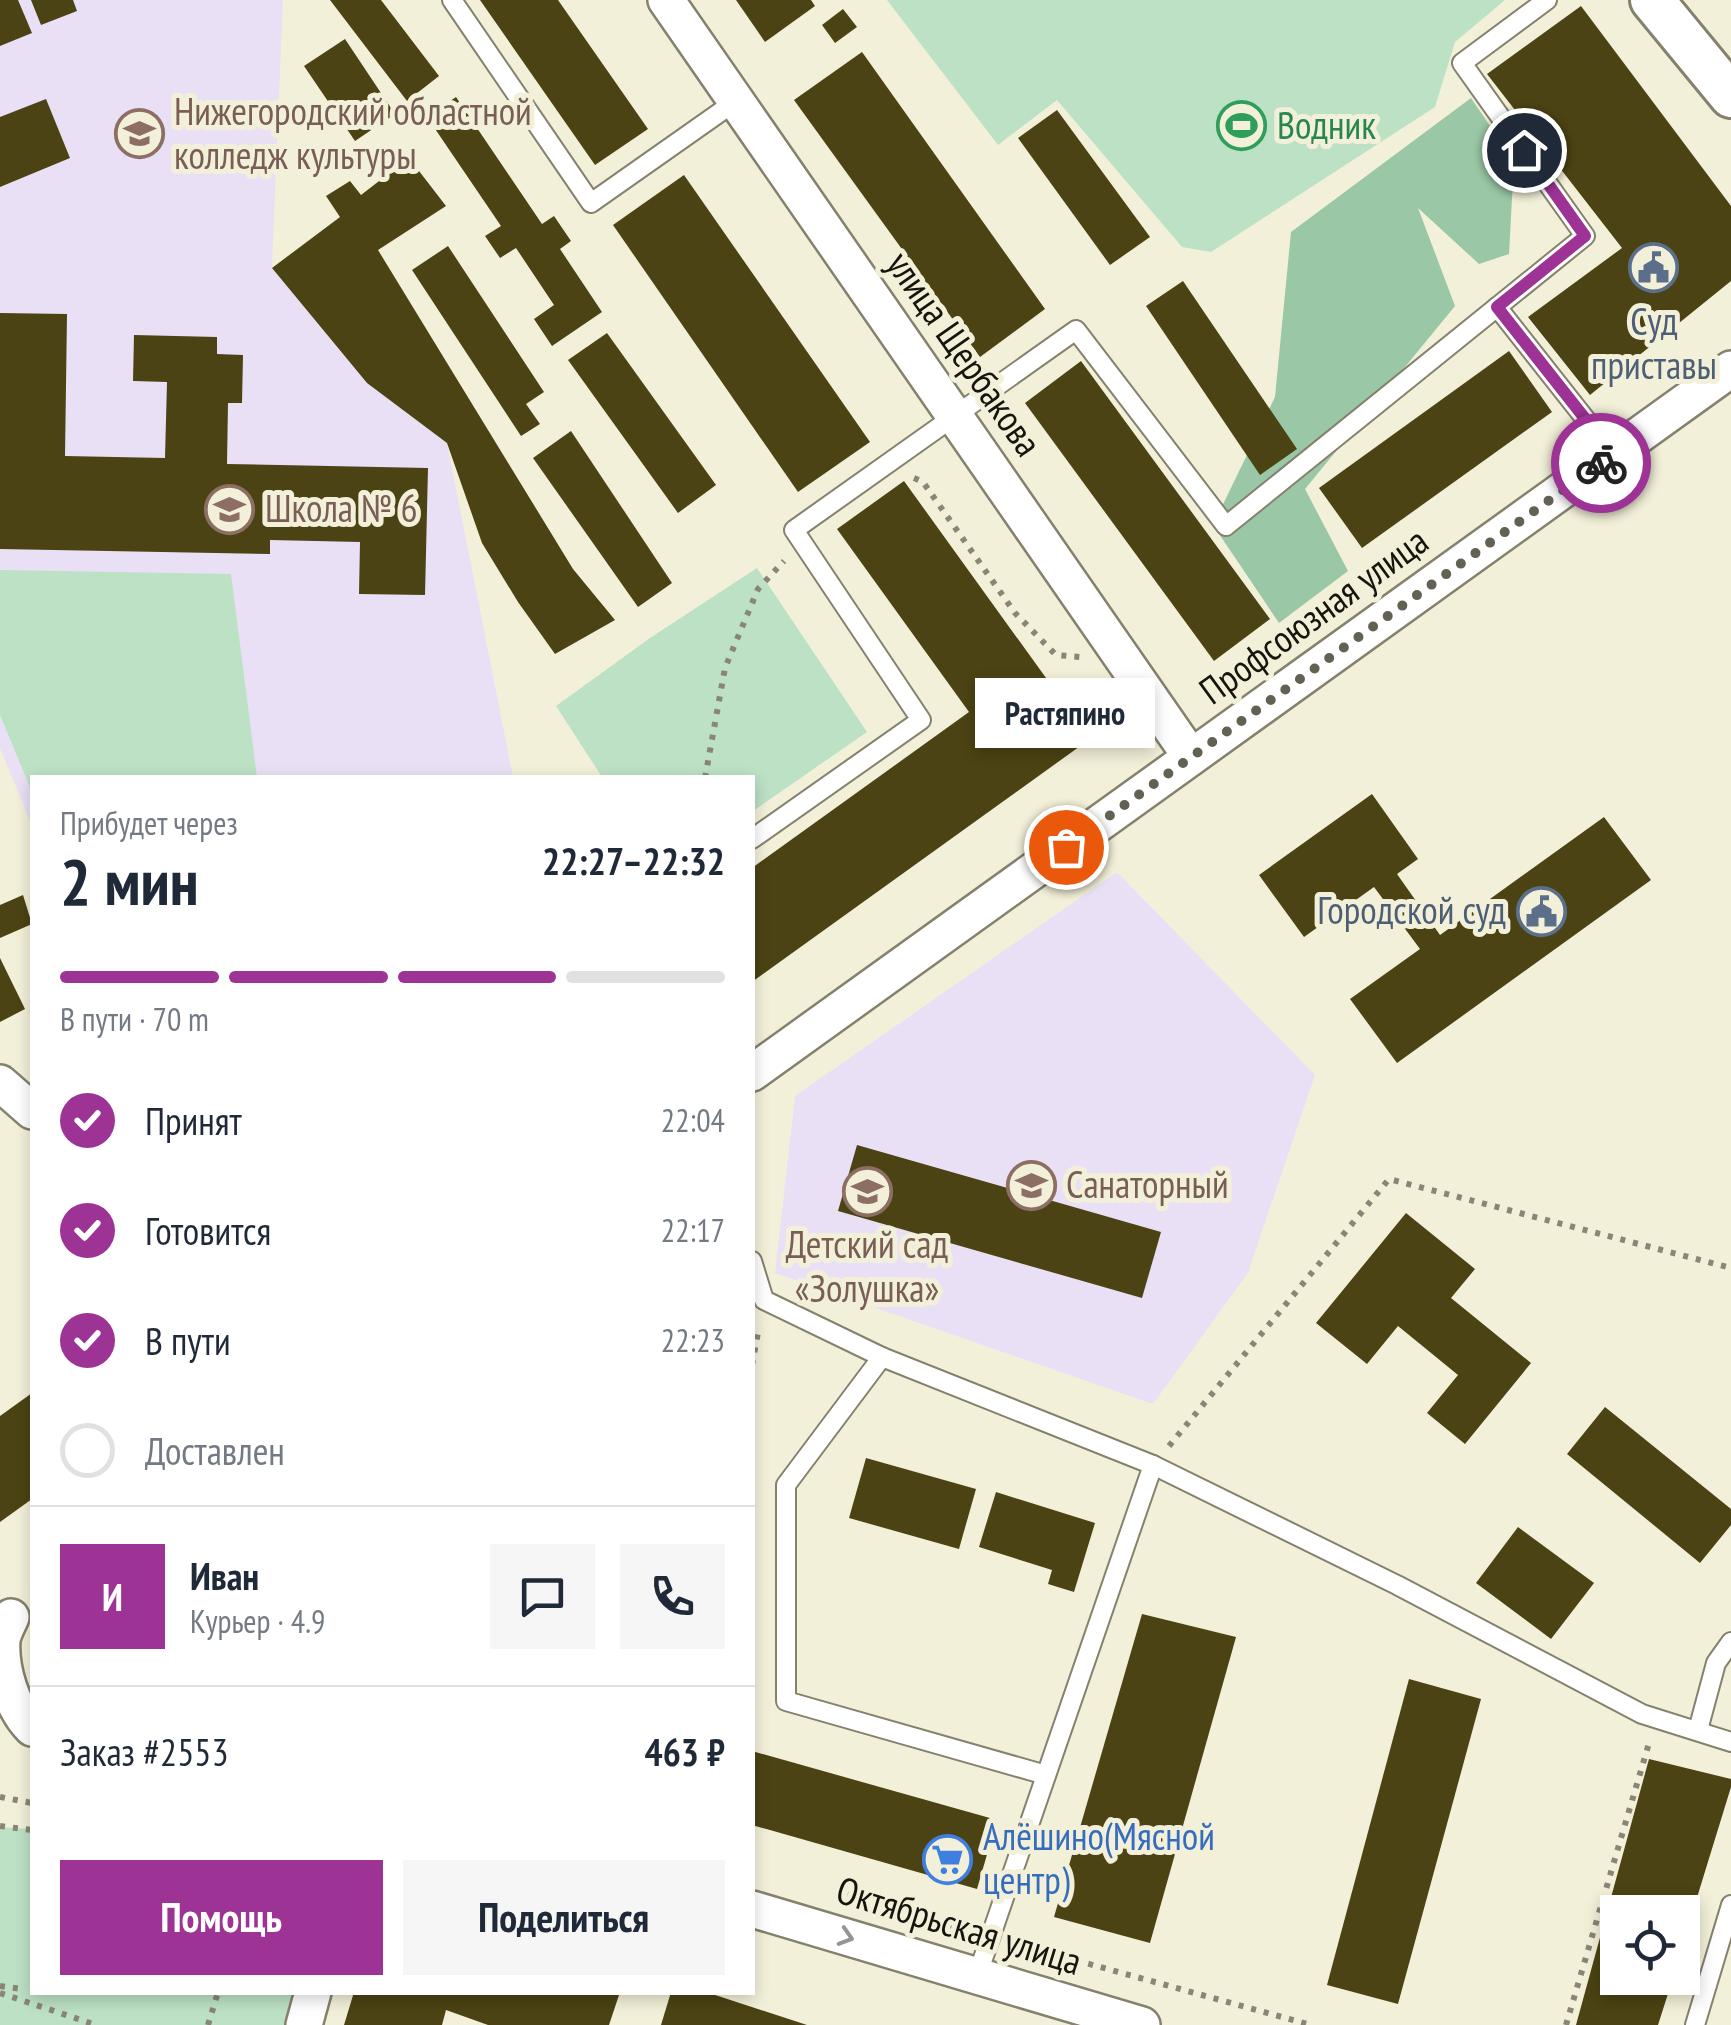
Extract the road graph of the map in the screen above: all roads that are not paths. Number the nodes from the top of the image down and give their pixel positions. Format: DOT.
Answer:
graph roads {
  1 [pos="452,0"];
  2 [pos="666,0"];
  3 [pos="1547,0"];
  4 [pos="1652,0"];
  5 [pos="1731,96"];
  6 [pos="736,102"];
  7 [pos="1497,307"];
  8 [pos="1731,369"];
  9 [pos="954,414"];
  10 [pos="1613,454"];
  11 [pos="1191,757"];
  12 [pos="755,837"];
  13 [pos="755,1071"];
  14 [pos="0,1083"];
  15 [pos="30,1109"];
  16 [pos="755,1271"];
  17 [pos="882,1357"];
  18 [pos="1154,1466"];
  19 [pos="14,1614"];
  20 [pos="1731,1642"];
  21 [pos="30,1726"];
  22 [pos="1698,1730"];
  23 [pos="0,1732"];
  24 [pos="30,1738"];
  25 [pos="1731,1742"];
  26 [pos="1046,1775"];
  27 [pos="1731,1905"];
  28 [pos="755,1910"];
  29 [pos="1722,1968"];
  30 [pos="977,1976"];
  31 [pos="312,1995"];
  32 [pos="304,2025"];
  33 [pos="1142,2025"];
  34 [pos="1696,2025"];
  1 -- 6 [label="lane"];
  2 -- 6 [label="street, улица Щербакова"];
  3 -- 7 [label="lane"];
  4 -- 5 [label="street"];
  6 -- 9 [label="street, улица Щербакова"];
  7 -- 9 [label="lane"];
  7 -- 10 [label="lane"];
  8 -- 10 [label="street, Профсоюзная улица"];
  9 -- 11 [label="street, улица Щербакова"];
  9 -- 12 [label="lane"];
  10 -- 11 [label="street, Профсоюзная улица"];
  11 -- 13 [label="street, Профсоюзная улица"];
  14 -- 15 [label="street"];
  16 -- 17 [label="lane"];
  17 -- 18 [label="lane"];
  17 -- 26 [label="lane"];
  18 -- 22 [label="lane"];
  18 -- 26 [label="lane"];
  19 -- 21 [label="street"];
  20 -- 22 [label="lane"];
  22 -- 25 [label="lane"];
  23 -- 24 [label="street"];
  26 -- 30 [label="lane"];
  27 -- 29 [label="lane"];
  28 -- 30 [label="street, Октябрьская улица, one-way"];
  29 -- 34 [label="lane"];
  30 -- 33 [label="street, Октябрьская улица"];
  31 -- 32 [label="street"];
}
